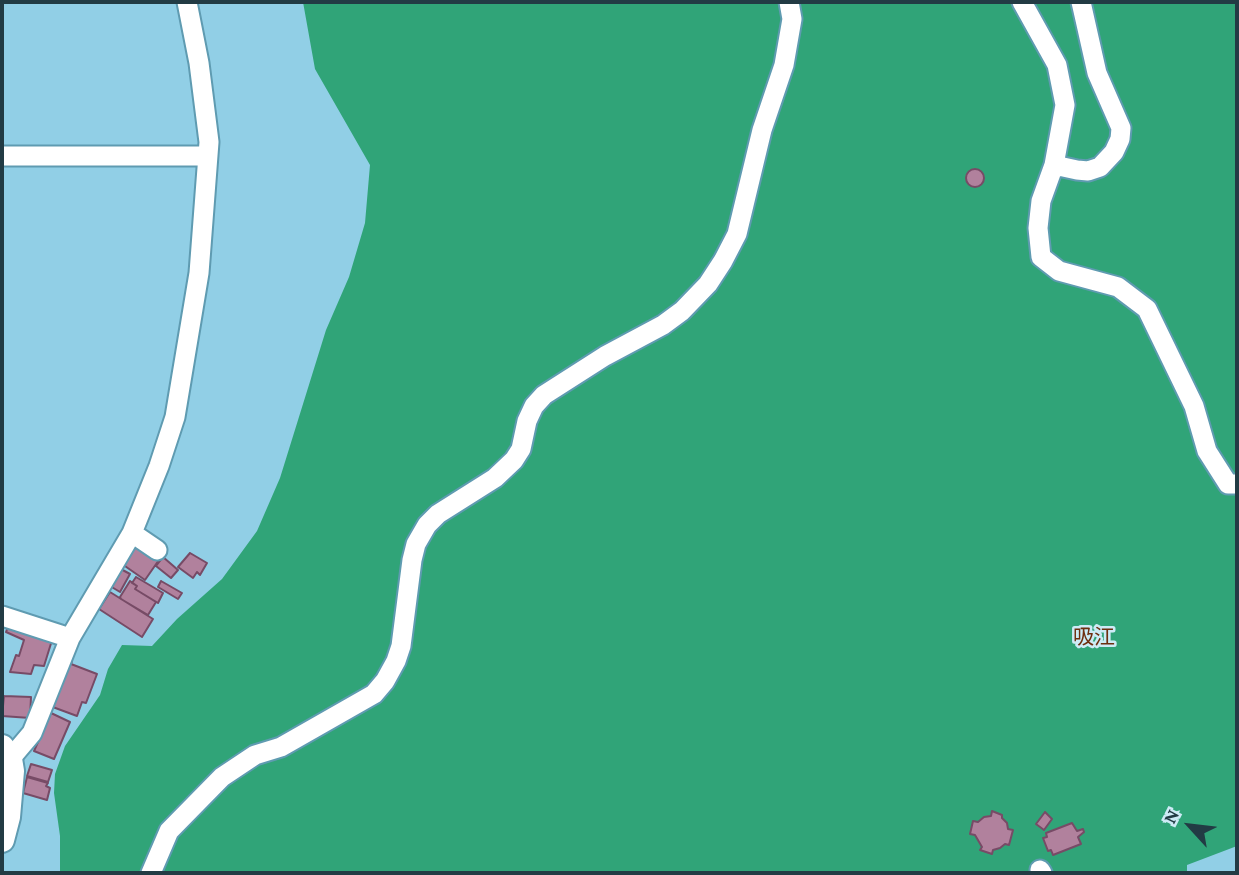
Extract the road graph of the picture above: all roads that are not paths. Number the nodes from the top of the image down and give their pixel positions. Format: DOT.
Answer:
graph roads {
  1 [pos="187,2"];
  2 [pos="789,2"];
  3 [pos="1022,2"];
  4 [pos="1082,2"];
  5 [pos="2,156"];
  6 [pos="208,156"];
  7 [pos="1054,165"];
  8 [pos="1237,484"];
  9 [pos="132,533"];
  10 [pos="158,550"];
  11 [pos="2,616"];
  12 [pos="70,638"];
  13 [pos="6,753"];
  14 [pos="2,839"];
  15 [pos="151,873"];
  1 -- 6 [label="street"];
  2 -- 15 [label="street"];
  3 -- 7 [label="street"];
  4 -- 7 [label="street"];
  5 -- 6 [label="street"];
  6 -- 9 [label="street"];
  7 -- 8 [label="street"];
  9 -- 10 [label="street"];
  9 -- 12 [label="street"];
  11 -- 12 [label="street"];
  12 -- 13 [label="street"];
  13 -- 14 [label="street"];
}
